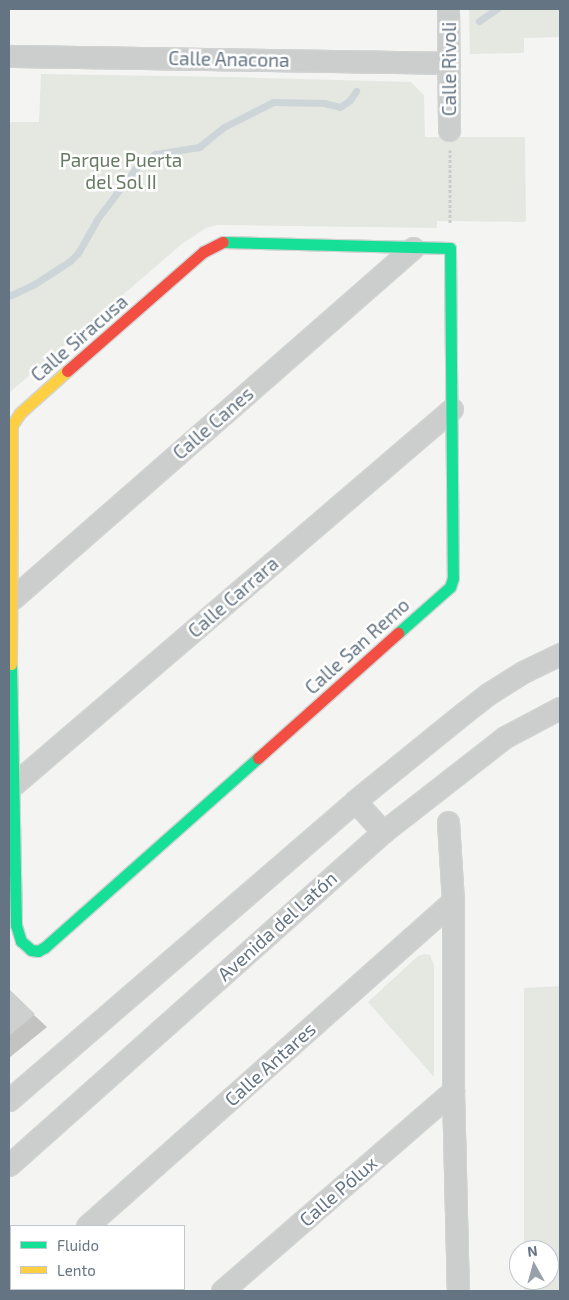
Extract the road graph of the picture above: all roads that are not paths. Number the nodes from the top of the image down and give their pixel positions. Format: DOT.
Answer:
graph roads {
  1 [pos="448,9"];
  2 [pos="9,56"];
  3 [pos="449,63"];
  4 [pos="449,140"];
  5 [pos="413,248"];
  6 [pos="450,248"];
  7 [pos="452,409"];
  8 [pos="12,599"];
  9 [pos="560,654"];
  10 [pos="10,659"];
  11 [pos="10,688"];
  12 [pos="560,708"];
  13 [pos="13,786"];
  14 [pos="355,801"];
  15 [pos="448,822"];
  16 [pos="383,832"];
  17 [pos="453,901"];
  18 [pos="31,950"];
  19 [pos="453,1091"];
  20 [pos="9,1100"];
  21 [pos="9,1165"];
  22 [pos="88,1225"];
  23 [pos="458,1284"];
  24 [pos="222,1291"];
  25 [pos="441,1291"];
  1 -- 3 [label="street, Calle Rivoli"];
  2 -- 3 [label="street, Calle Anacona"];
  3 -- 4 [label="street, Calle Rivoli"];
  5 -- 6 [label="street, Calle Siracusa"];
  5 -- 8 [label="street, Calle Canes"];
  5 -- 8 [label="street, Calle Siracusa"];
  6 -- 7 [label="street, Calle San Remo"];
  7 -- 13 [label="street, Calle Carrara"];
  7 -- 18 [label="street, Calle San Remo"];
  8 -- 10 [label="street, Calle Siracusa"];
  9 -- 14 [label="street"];
  10 -- 11 [label="street, Calle Siracusa"];
  11 -- 13 [label="street, Calle Siracusa"];
  12 -- 16 [label="street, Avenida del Latón"];
  13 -- 18 [label="street, Calle Siracusa"];
  14 -- 16 [label="street"];
  14 -- 20 [label="street"];
  15 -- 17 [label="street"];
  16 -- 21 [label="street, Avenida del Latón"];
  17 -- 19 [label="street"];
  17 -- 22 [label="street, Calle Antares"];
  19 -- 23 [label="street"];
  19 -- 24 [label="street, Calle Pólux"];
  23 -- 25 [label="street"];
}
